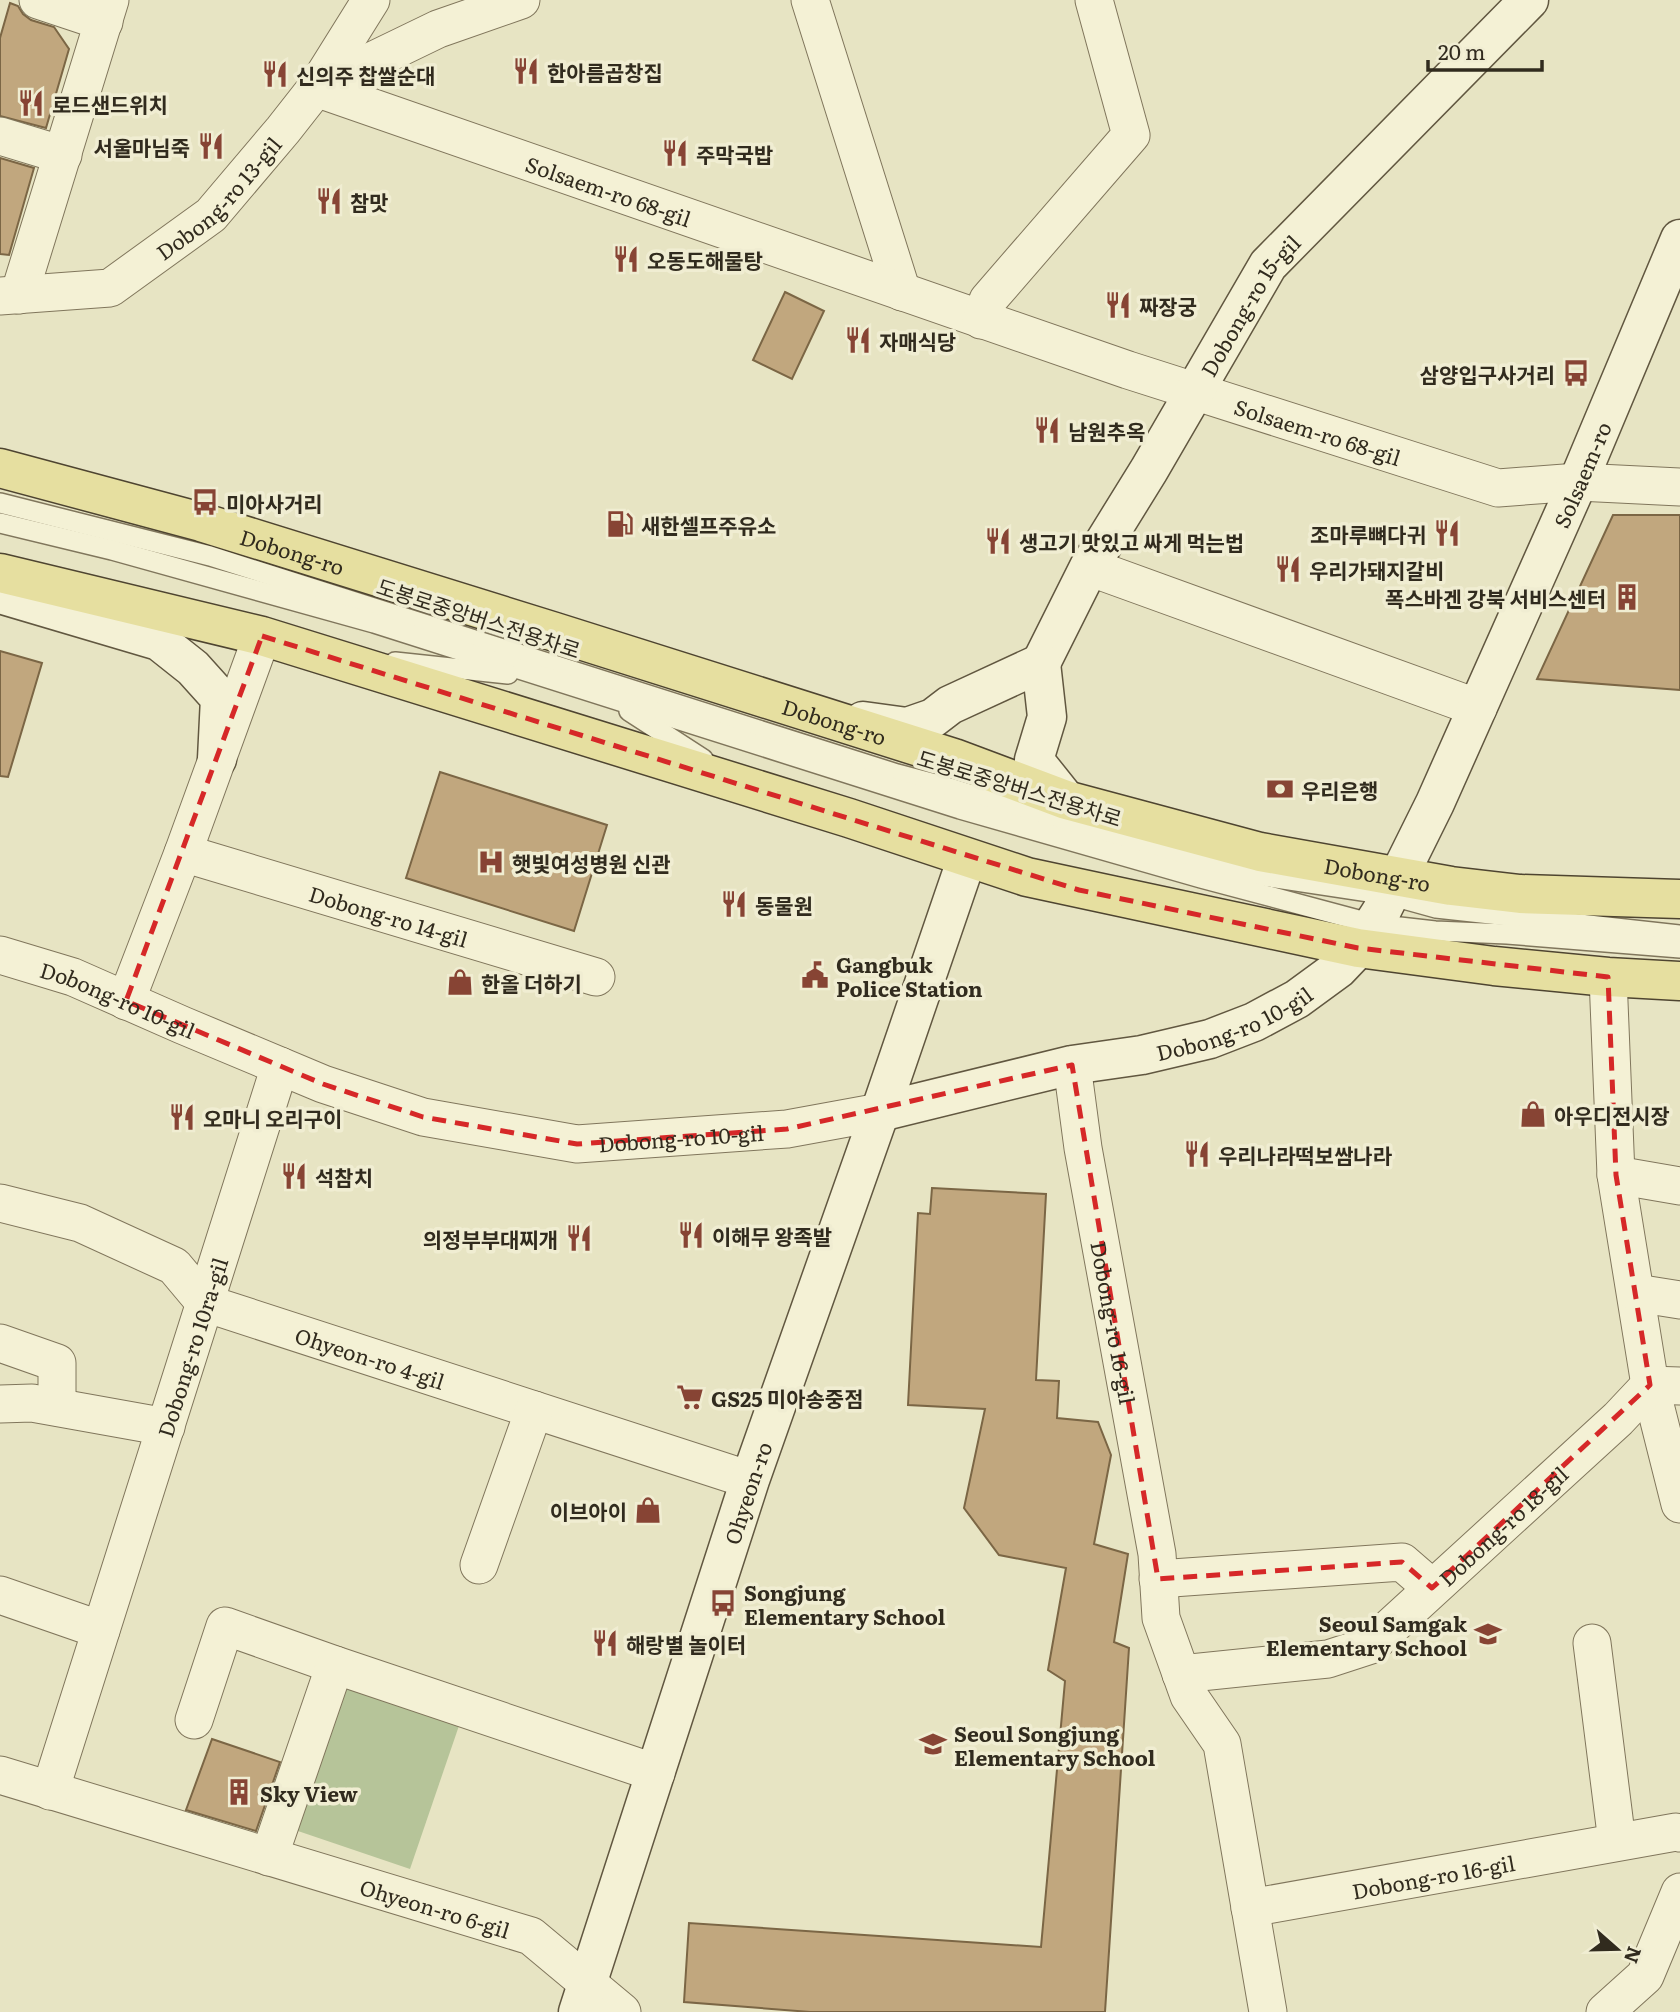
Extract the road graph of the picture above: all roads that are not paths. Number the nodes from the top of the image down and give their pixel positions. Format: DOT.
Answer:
graph roads {
  1 [pos="38,0"];
  2 [pos="371,0"];
  3 [pos="521,0"];
  4 [pos="810,0"];
  5 [pos="1094,0"];
  6 [pos="1529,0"];
  7 [pos="107,11"];
  8 [pos="316,88"];
  9 [pos="0,136"];
  10 [pos="64,155"];
  11 [pos="1680,239"];
  12 [pos="902,292"];
  13 [pos="10,296"];
  14 [pos="981,320"];
  15 [pos="1195,390"];
  16 [pos="0,468"];
  17 [pos="1578,482"];
  18 [pos="1680,486"];
  19 [pos="0,503"];
  20 [pos="0,523"];
  21 [pos="1089,567"];
  22 [pos="0,573"];
  23 [pos="0,594"];
  24 [pos="262,636"];
  25 [pos="314,652"];
  26 [pos="1041,663"];
  27 [pos="546,677"];
  28 [pos="611,698"];
  29 [pos="1478,708"];
  30 [pos="822,733"];
  31 [pos="217,759"];
  32 [pos="897,774"];
  33 [pos="1010,780"];
  34 [pos="747,786"];
  35 [pos="1066,800"];
  36 [pos="183,853"];
  37 [pos="967,858"];
  38 [pos="1680,899"];
  39 [pos="1380,911"];
  40 [pos="1680,935"];
  41 [pos="1680,948"];
  42 [pos="0,955"];
  43 [pos="596,977"];
  44 [pos="1608,977"];
  45 [pos="1680,981"];
  46 [pos="126,1001"];
  47 [pos="1072,1065"];
  48 [pos="280,1066"];
  49 [pos="880,1112"];
  50 [pos="1616,1175"];
  51 [pos="1680,1186"];
  52 [pos="0,1203"];
  53 [pos="1636,1293"];
  54 [pos="1680,1300"];
  55 [pos="205,1303"];
  56 [pos="0,1343"];
  57 [pos="1665,1385"];
  58 [pos="0,1405"];
  59 [pos="57,1407"];
  60 [pos="534,1410"];
  61 [pos="166,1427"];
  62 [pos="750,1480"];
  63 [pos="1680,1504"];
  64 [pos="480,1565"];
  65 [pos="1158,1578"];
  66 [pos="1432,1588"];
  67 [pos="0,1595"];
  68 [pos="101,1630"];
  69 [pos="1592,1643"];
  70 [pos="335,1665"];
  71 [pos="1181,1674"];
  72 [pos="194,1720"];
  73 [pos="656,1773"];
  74 [pos="0,1775"];
  75 [pos="50,1791"];
  76 [pos="1680,1833"];
  77 [pos="1617,1842"];
  78 [pos="269,1857"];
  79 [pos="1680,1892"];
  80 [pos="1250,1908"];
  81 [pos="583,1997"];
  82 [pos="622,2012"];
  83 [pos="1268,2012"];
  84 [pos="1605,2012"];
  1 -- 7 [label="street"];
  2 -- 8 [label="street, Dobong-ro 13-gil"];
  3 -- 8 [label="street"];
  4 -- 12 [label="street"];
  5 -- 14 [label="street"];
  6 -- 15 [label="main road, Dobong-ro 15-gil"];
  7 -- 10 [label="street"];
  8 -- 12 [label="street, Solsaem-ro 68-gil"];
  8 -- 13 [label="street, Dobong-ro 13-gil"];
  9 -- 10 [label="street"];
  10 -- 13 [label="street"];
  11 -- 17 [label="main road, Solsaem-ro"];
  12 -- 14 [label="street, Solsaem-ro 68-gil"];
  14 -- 15 [label="street, Solsaem-ro 68-gil"];
  15 -- 17 [label="street, Solsaem-ro 68-gil"];
  15 -- 21 [label="main road, Dobong-ro 15-gil"];
  16 -- 30 [label="main road, Dobong-ro"];
  17 -- 18 [label="street, Solsaem-ro 68-gil"];
  17 -- 29 [label="main road, Solsaem-ro"];
  19 -- 30 [label="lane, 도봉로중앙버스전용차로"];
  20 -- 27 [label="lane"];
  21 -- 26 [label="main road, Dobong-ro 15-gil"];
  21 -- 29 [label="street"];
  22 -- 24 [label="main road, Dobong-ro"];
  23 -- 31 [label="main road"];
  24 -- 25 [label="main road, Dobong-ro"];
  24 -- 31 [label="street"];
  25 -- 27 [label="lane"];
  25 -- 34 [label="main road, Dobong-ro"];
  26 -- 30 [label="main road"];
  26 -- 35 [label="main road"];
  27 -- 28 [label="lane"];
  28 -- 34 [label="lane"];
  28 -- 39 [label="lane"];
  29 -- 39 [label="main road, Solsaem-ro"];
  30 -- 32 [label="lane, 도봉로중앙버스전용차로"];
  30 -- 33 [label="main road, Dobong-ro"];
  31 -- 36 [label="street"];
  32 -- 33 [label="lane"];
  32 -- 39 [label="lane, 도봉로중앙버스전용차로"];
  33 -- 35 [label="main road, Dobong-ro"];
  34 -- 37 [label="main road, Dobong-ro"];
  35 -- 39 [label="main road, Dobong-ro"];
  36 -- 43 [label="street, Dobong-ro 14-gil"];
  36 -- 46 [label="street"];
  37 -- 39 [label="main road, Dobong-ro"];
  37 -- 49 [label="main road, Ohyeon-ro"];
  38 -- 39 [label="main road, Dobong-ro"];
  39 -- 40 [label="lane, 도봉로중앙버스전용차로"];
  39 -- 41 [label="lane"];
  39 -- 44 [label="main road, Dobong-ro"];
  39 -- 47 [label="main road, Dobong-ro 10-gil"];
  42 -- 46 [label="street, Dobong-ro 10-gil"];
  44 -- 45 [label="main road, Dobong-ro"];
  44 -- 50 [label="street"];
  46 -- 48 [label="street, Dobong-ro 10-gil"];
  47 -- 49 [label="main road, Dobong-ro 10-gil"];
  47 -- 65 [label="street, Dobong-ro 16-gil"];
  48 -- 49 [label="street, Dobong-ro 10-gil"];
  48 -- 55 [label="street, Dobong-ro 10ra-gil"];
  49 -- 62 [label="main road, Ohyeon-ro"];
  50 -- 51 [label="street"];
  50 -- 53 [label="street"];
  52 -- 55 [label="street"];
  53 -- 54 [label="street"];
  53 -- 57 [label="street"];
  55 -- 60 [label="street, Ohyeon-ro 4-gil"];
  55 -- 61 [label="street, Dobong-ro 10ra-gil"];
  56 -- 59 [label="street"];
  57 -- 63 [label="street"];
  57 -- 66 [label="street, Dobong-ro 18-gil"];
  58 -- 59 [label="street"];
  59 -- 61 [label="street"];
  60 -- 62 [label="street, Ohyeon-ro 4-gil"];
  60 -- 64 [label="street"];
  61 -- 68 [label="street, Dobong-ro 10ra-gil"];
  62 -- 73 [label="main road, Ohyeon-ro"];
  65 -- 66 [label="street"];
  65 -- 71 [label="street, Dobong-ro 16-gil"];
  66 -- 71 [label="street, Dobong-ro 18-gil"];
  67 -- 68 [label="street"];
  68 -- 75 [label="street, Dobong-ro 10ra-gil"];
  69 -- 77 [label="street"];
  70 -- 72 [label="street"];
  70 -- 73 [label="street"];
  70 -- 78 [label="street"];
  71 -- 80 [label="street, Dobong-ro 16-gil"];
  73 -- 81 [label="main road, Ohyeon-ro"];
  74 -- 75 [label="street, Ohyeon-ro 6-gil"];
  75 -- 78 [label="street, Ohyeon-ro 6-gil"];
  76 -- 77 [label="street, Dobong-ro 16-gil"];
  77 -- 80 [label="street, Dobong-ro 16-gil"];
  78 -- 81 [label="street, Ohyeon-ro 6-gil"];
  79 -- 84 [label="street"];
  80 -- 83 [label="street, Dobong-ro 16-gil"];
  81 -- 82 [label="street, Ohyeon-ro 6-gil"];
}
